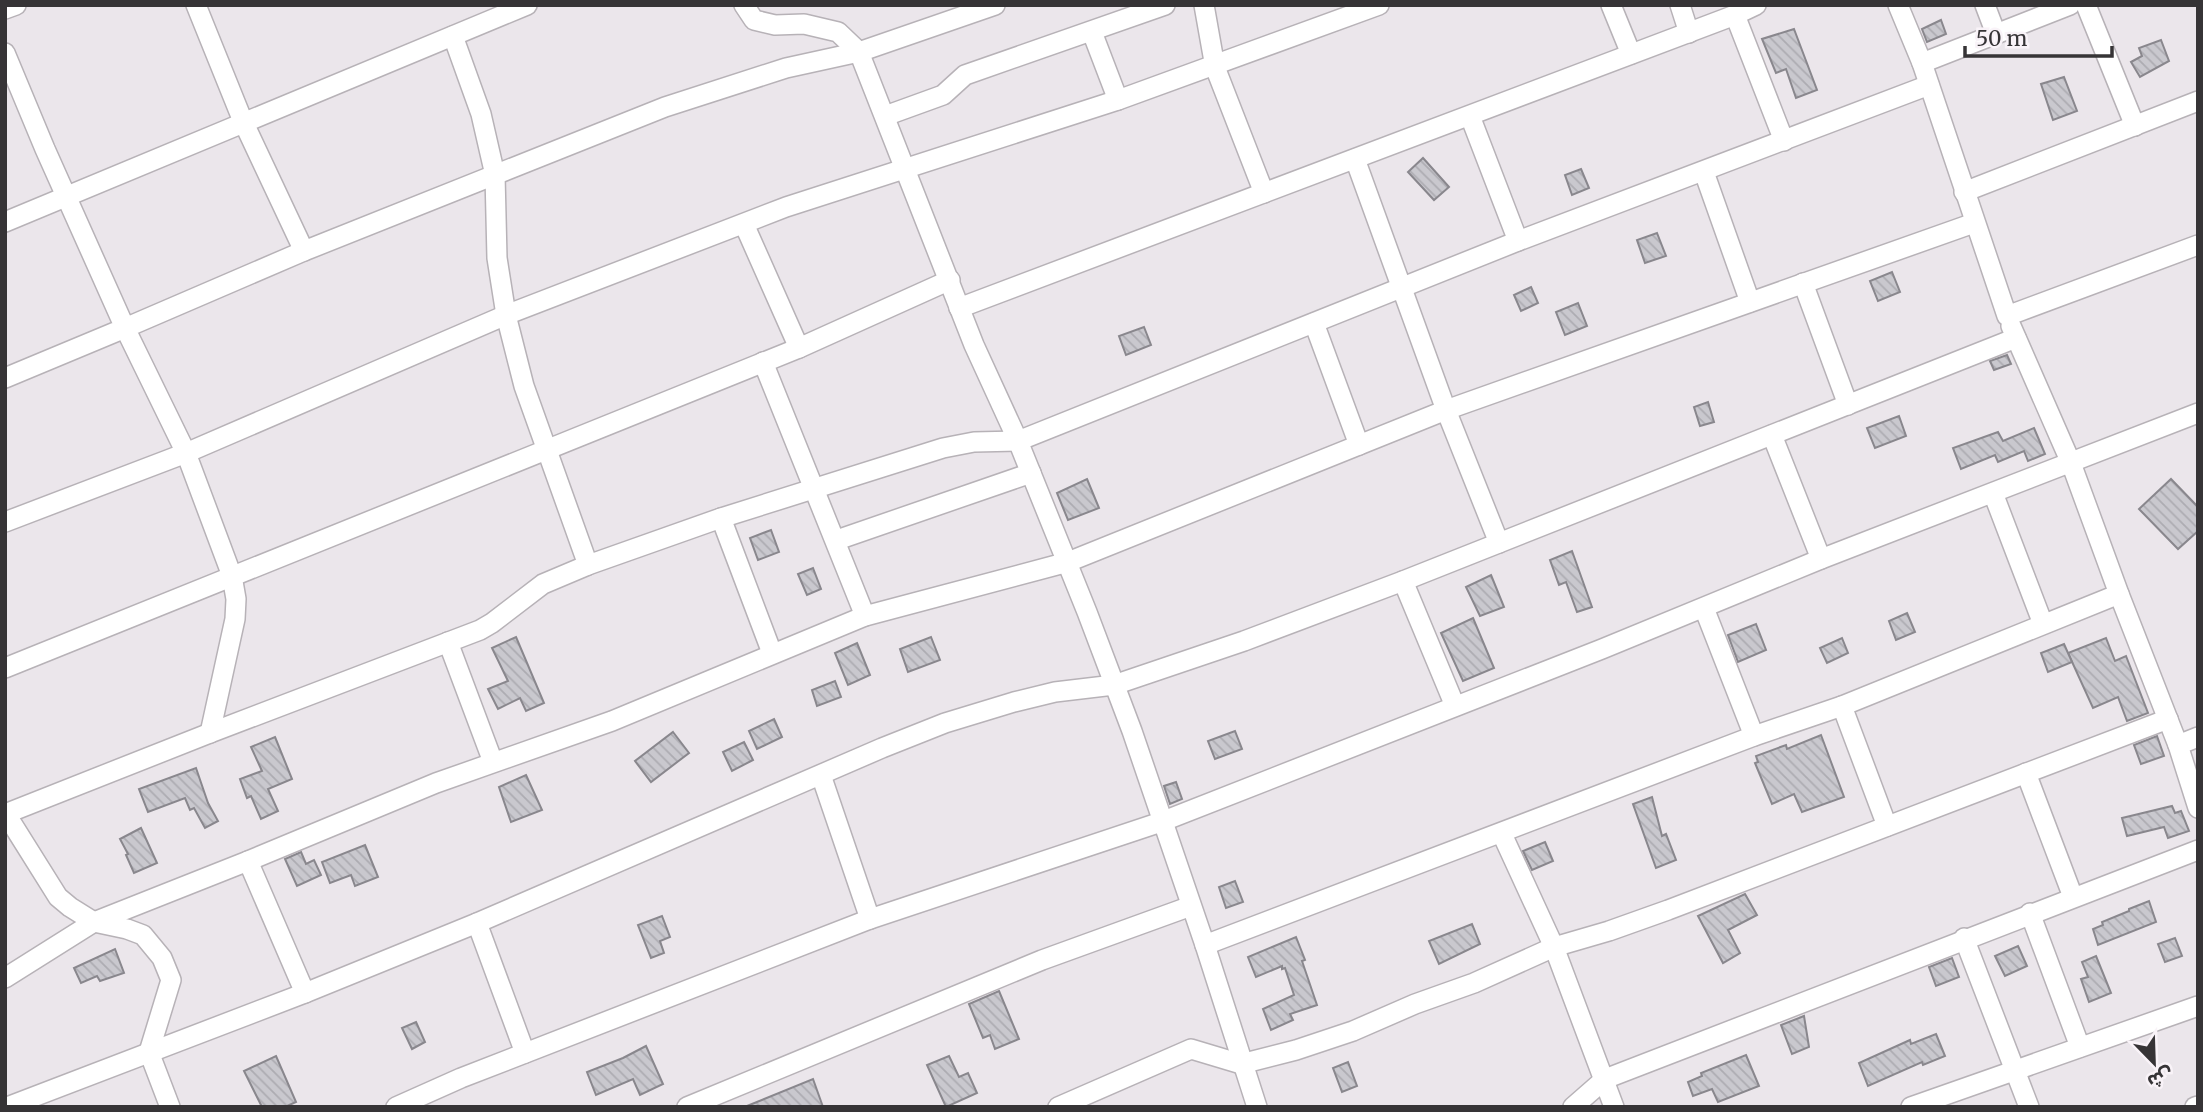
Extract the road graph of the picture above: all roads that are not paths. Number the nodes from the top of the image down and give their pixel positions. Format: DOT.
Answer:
graph roads {
  1 [pos="16,5"];
  2 [pos="196,5"];
  3 [pos="527,5"];
  4 [pos="744,5"];
  5 [pos="995,5"];
  6 [pos="1165,5"];
  7 [pos="1204,5"];
  8 [pos="1380,5"];
  9 [pos="1611,5"];
  10 [pos="1680,5"];
  11 [pos="1756,5"];
  12 [pos="1898,5"];
  13 [pos="1985,5"];
  14 [pos="2070,5"];
  15 [pos="2086,5"];
  16 [pos="5,9"];
  17 [pos="1735,15"];
  18 [pos="1092,32"];
  19 [pos="1689,33"];
  20 [pos="1996,34"];
  21 [pos="453,36"];
  22 [pos="859,52"];
  23 [pos="5,53"];
  24 [pos="1631,54"];
  25 [pos="1922,63"];
  26 [pos="1215,67"];
  27 [pos="1929,85"];
  28 [pos="1118,100"];
  29 [pos="2198,101"];
  30 [pos="885,116"];
  31 [pos="1470,116"];
  32 [pos="244,123"];
  33 [pos="2135,125"];
  34 [pos="1784,141"];
  35 [pos="1356,159"];
  36 [pos="905,169"];
  37 [pos="1704,172"];
  38 [pos="495,175"];
  39 [pos="1964,192"];
  40 [pos="1264,193"];
  41 [pos="67,196"];
  42 [pos="5,222"];
  43 [pos="744,223"];
  44 [pos="1974,223"];
  45 [pos="1518,241"];
  46 [pos="2198,245"];
  47 [pos="303,251"];
  48 [pos="950,280"];
  49 [pos="1803,283"];
  50 [pos="1403,287"];
  51 [pos="1751,302"];
  52 [pos="960,308"];
  53 [pos="506,315"];
  54 [pos="2007,316"];
  55 [pos="1314,323"];
  56 [pos="125,328"];
  57 [pos="2016,338"];
  58 [pos="799,348"];
  59 [pos="763,362"];
  60 [pos="5,379"];
  61 [pos="1847,405"];
  62 [pos="1446,410"];
  63 [pos="2198,413"];
  64 [pos="1772,435"];
  65 [pos="1018,441"];
  66 [pos="1359,445"];
  67 [pos="547,449"];
  68 [pos="186,453"];
  69 [pos="2071,463"];
  70 [pos="1031,473"];
  71 [pos="815,490"];
  72 [pos="1993,493"];
  73 [pos="721,518"];
  74 [pos="5,522"];
  75 [pos="836,540"];
  76 [pos="1499,543"];
  77 [pos="1821,559"];
  78 [pos="1068,562"];
  79 [pos="588,565"];
  80 [pos="232,576"];
  81 [pos="1403,581"];
  82 [pos="2119,594"];
  83 [pos="1704,608"];
  84 [pos="865,616"];
  85 [pos="2043,624"];
  86 [pos="448,642"];
  87 [pos="772,653"];
  88 [pos="5,668"];
  89 [pos="1114,685"];
  90 [pos="1455,705"];
  91 [pos="1842,706"];
  92 [pos="2168,719"];
  93 [pos="210,733"];
  94 [pos="1754,736"];
  95 [pos="2198,737"];
  96 [pos="2178,745"];
  97 [pos="493,762"];
  98 [pos="2025,773"];
  99 [pos="821,775"];
  100 [pos="2198,807"];
  101 [pos="5,814"];
  102 [pos="1161,822"];
  103 [pos="1887,826"];
  104 [pos="1502,834"];
  105 [pos="2198,850"];
  106 [pos="248,861"];
  107 [pos="2073,897"];
  108 [pos="1191,906"];
  109 [pos="2030,913"];
  110 [pos="870,919"];
  111 [pos="94,922"];
  112 [pos="477,923"];
  113 [pos="1964,938"];
  114 [pos="1205,945"];
  115 [pos="1554,947"];
  116 [pos="5,978"];
  117 [pos="305,993"];
  118 [pos="2198,1006"];
  119 [pos="2080,1047"];
  120 [pos="149,1052"];
  121 [pos="525,1053"];
  122 [pos="1241,1063"];
  123 [pos="2017,1069"];
  124 [pos="1605,1079"];
  125 [pos="725,1100"];
  126 [pos="7,1107"];
  127 [pos="170,1107"];
  128 [pos="396,1107"];
  129 [pos="687,1107"];
  130 [pos="1058,1107"];
  131 [pos="1257,1107"];
  132 [pos="1573,1107"];
  133 [pos="1614,1107"];
  134 [pos="1911,1107"];
  135 [pos="2029,1107"];
  1 -- 16 [label="street"];
  2 -- 32 [label="street"];
  3 -- 21 [label="street"];
  4 -- 22 [label="street"];
  5 -- 22 [label="street"];
  6 -- 18 [label="street"];
  7 -- 26 [label="street"];
  8 -- 26 [label="street"];
  9 -- 24 [label="street"];
  10 -- 19 [label="street"];
  11 -- 17 [label="street"];
  12 -- 25 [label="street"];
  13 -- 20 [label="street"];
  14 -- 20 [label="street"];
  15 -- 33 [label="street"];
  17 -- 19 [label="street"];
  17 -- 34 [label="street"];
  18 -- 28 [label="street"];
  18 -- 30 [label="street"];
  19 -- 24 [label="street"];
  20 -- 25 [label="street"];
  21 -- 32 [label="street"];
  21 -- 38 [label="street"];
  22 -- 30 [label="street"];
  22 -- 38 [label="street"];
  23 -- 41 [label="street"];
  24 -- 31 [label="street"];
  25 -- 27 [label="street"];
  26 -- 28 [label="street"];
  26 -- 40 [label="street"];
  27 -- 34 [label="street"];
  27 -- 39 [label="street"];
  28 -- 36 [label="street"];
  29 -- 33 [label="street"];
  30 -- 36 [label="street"];
  31 -- 35 [label="street"];
  31 -- 45 [label="street"];
  32 -- 41 [label="street"];
  32 -- 47 [label="street"];
  33 -- 39 [label="street"];
  34 -- 37 [label="street"];
  35 -- 40 [label="street"];
  35 -- 50 [label="street"];
  36 -- 43 [label="street"];
  36 -- 48 [label="street"];
  37 -- 45 [label="street"];
  37 -- 51 [label="street"];
  38 -- 47 [label="street"];
  38 -- 53 [label="street"];
  39 -- 44 [label="street"];
  40 -- 52 [label="street"];
  41 -- 42 [label="street"];
  41 -- 56 [label="street"];
  43 -- 53 [label="street"];
  43 -- 58 [label="street"];
  44 -- 49 [label="street"];
  44 -- 54 [label="street"];
  45 -- 50 [label="street"];
  46 -- 54 [label="street"];
  47 -- 56 [label="street"];
  48 -- 52 [label="street"];
  48 -- 58 [label="street"];
  49 -- 51 [label="street"];
  49 -- 61 [label="street"];
  50 -- 55 [label="street"];
  50 -- 62 [label="street"];
  51 -- 62 [label="street"];
  52 -- 65 [label="street"];
  53 -- 67 [label="street"];
  53 -- 68 [label="street"];
  54 -- 57 [label="street"];
  55 -- 65 [label="street"];
  55 -- 66 [label="street"];
  56 -- 60 [label="street"];
  56 -- 68 [label="street"];
  57 -- 61 [label="street"];
  57 -- 69 [label="street"];
  58 -- 59 [label="street"];
  59 -- 67 [label="street"];
  59 -- 71 [label="street"];
  61 -- 64 [label="street"];
  62 -- 66 [label="street"];
  62 -- 76 [label="street"];
  63 -- 69 [label="street"];
  64 -- 76 [label="street"];
  64 -- 77 [label="street"];
  65 -- 70 [label="street"];
  65 -- 71 [label="street"];
  66 -- 78 [label="street"];
  67 -- 79 [label="street"];
  67 -- 80 [label="street"];
  68 -- 74 [label="street"];
  68 -- 80 [label="street"];
  69 -- 72 [label="street"];
  69 -- 82 [label="street"];
  70 -- 75 [label="street"];
  70 -- 78 [label="street"];
  71 -- 73 [label="street"];
  71 -- 75 [label="street"];
  72 -- 77 [label="street"];
  72 -- 85 [label="street"];
  73 -- 79 [label="street"];
  73 -- 87 [label="street"];
  75 -- 84 [label="street"];
  76 -- 81 [label="street"];
  77 -- 83 [label="street"];
  78 -- 84 [label="street"];
  78 -- 89 [label="street"];
  79 -- 86 [label="street"];
  80 -- 88 [label="street"];
  80 -- 93 [label="street"];
  81 -- 89 [label="street"];
  81 -- 90 [label="street"];
  82 -- 85 [label="street"];
  82 -- 92 [label="street"];
  83 -- 90 [label="street"];
  83 -- 94 [label="street"];
  84 -- 87 [label="street"];
  85 -- 91 [label="street"];
  86 -- 93 [label="street"];
  86 -- 97 [label="street"];
  87 -- 97 [label="street"];
  89 -- 99 [label="street"];
  89 -- 102 [label="street"];
  90 -- 102 [label="street"];
  91 -- 94 [label="street"];
  91 -- 103 [label="street"];
  92 -- 96 [label="street"];
  92 -- 98 [label="street"];
  93 -- 101 [label="street"];
  94 -- 104 [label="street"];
  95 -- 96 [label="street"];
  96 -- 100 [label="street"];
  97 -- 106 [label="street"];
  98 -- 103 [label="street"];
  98 -- 107 [label="street"];
  99 -- 110 [label="street"];
  99 -- 112 [label="street"];
  101 -- 111 [label="street"];
  102 -- 108 [label="street"];
  102 -- 110 [label="street"];
  103 -- 115 [label="street"];
  104 -- 114 [label="street"];
  104 -- 115 [label="street"];
  105 -- 107 [label="street"];
  106 -- 111 [label="street"];
  106 -- 117 [label="street"];
  107 -- 109 [label="street"];
  108 -- 114 [label="street"];
  108 -- 125 [label="street"];
  109 -- 113 [label="street"];
  109 -- 119 [label="street"];
  110 -- 121 [label="street"];
  111 -- 116 [label="street"];
  111 -- 120 [label="street"];
  112 -- 117 [label="street"];
  112 -- 121 [label="street"];
  113 -- 123 [label="street"];
  113 -- 124 [label="street"];
  114 -- 122 [label="street"];
  115 -- 122 [label="street"];
  115 -- 124 [label="street"];
  117 -- 120 [label="street"];
  118 -- 119 [label="street"];
  119 -- 123 [label="street"];
  120 -- 126 [label="street"];
  120 -- 127 [label="street"];
  121 -- 128 [label="street"];
  122 -- 130 [label="street"];
  122 -- 131 [label="street"];
  123 -- 134 [label="street"];
  123 -- 135 [label="street"];
  124 -- 132 [label="street"];
  124 -- 133 [label="street"];
  125 -- 129 [label="street"];
}
